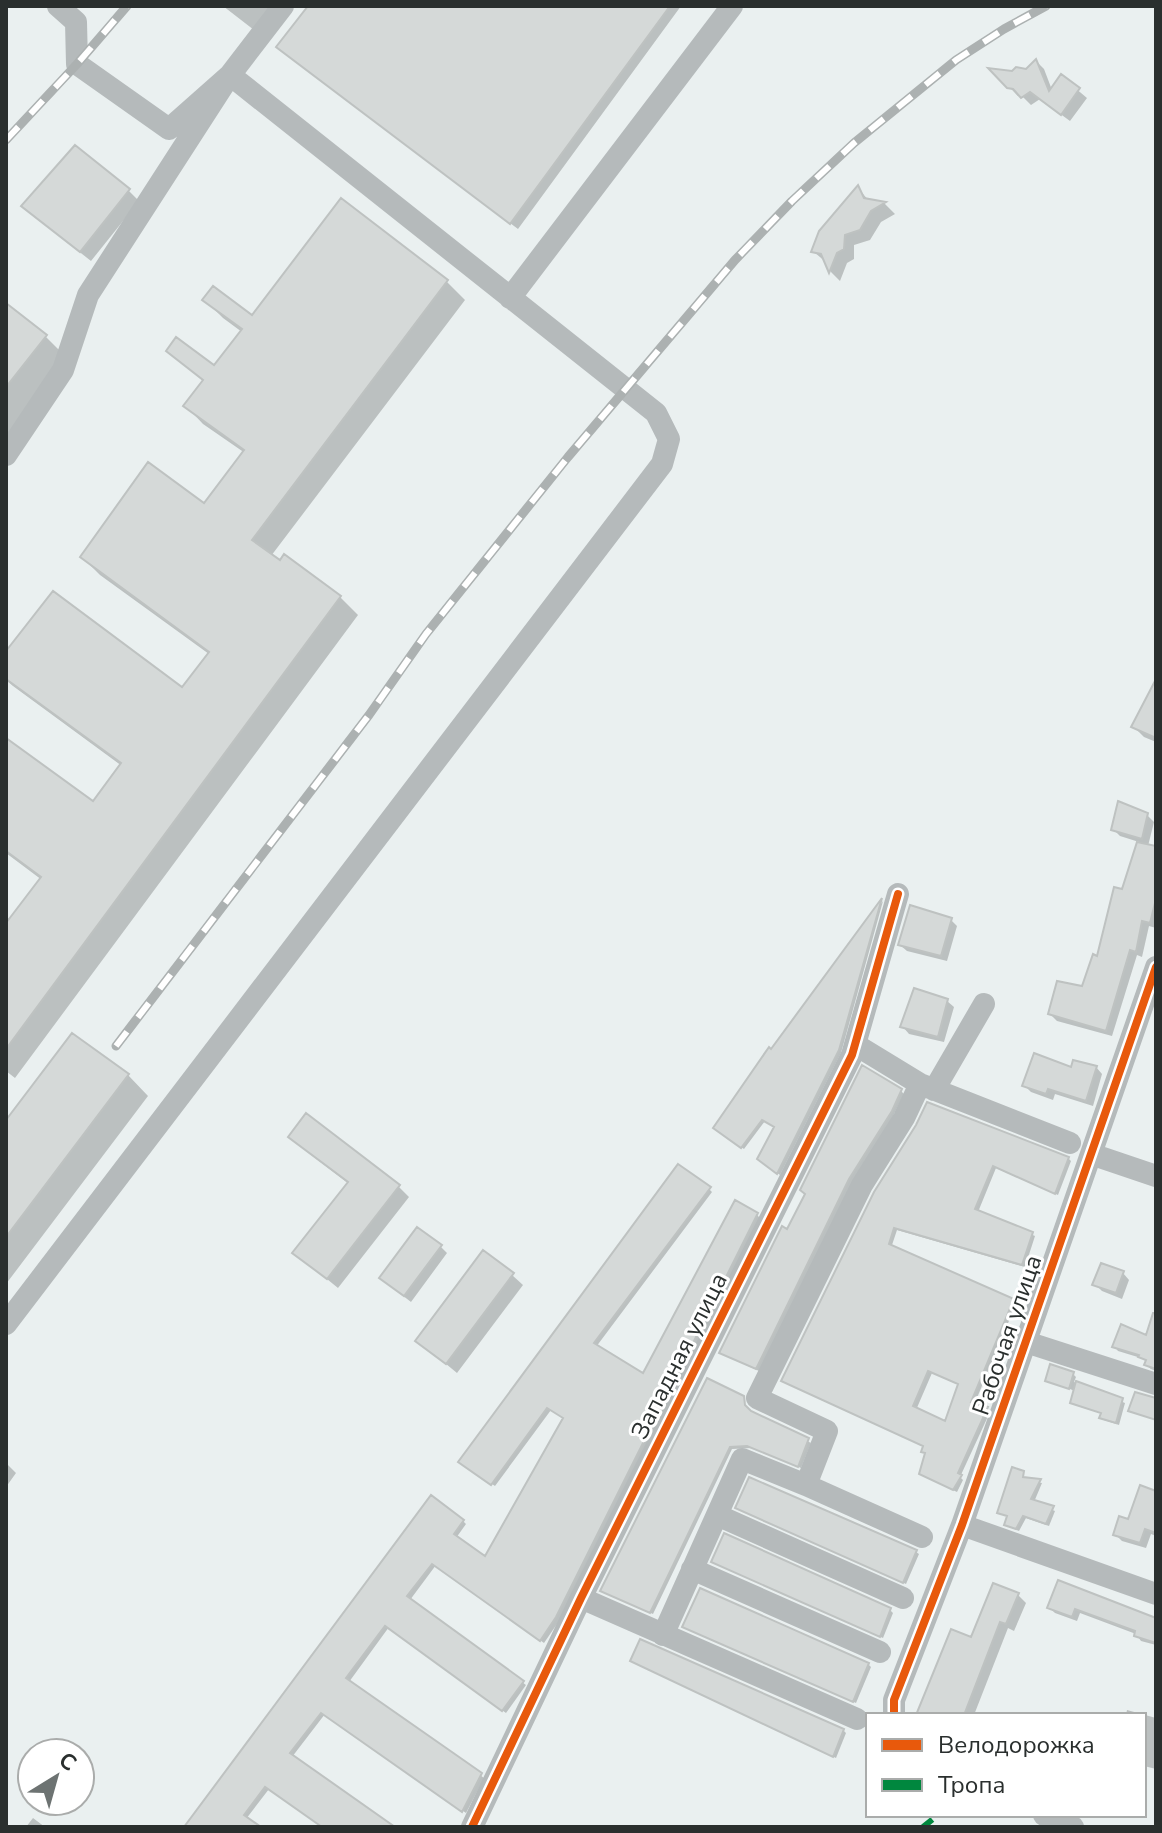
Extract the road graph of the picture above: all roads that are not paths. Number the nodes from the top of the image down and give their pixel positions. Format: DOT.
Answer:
graph roads {
  1 [pos="58,6"];
  2 [pos="283,6"];
  3 [pos="732,6"];
  4 [pos="230,75"];
  5 [pos="510,298"];
  6 [pos="6,455"];
  7 [pos="898,894"];
  8 [pos="1156,967"];
  9 [pos="984,1004"];
  10 [pos="856,1045"];
  11 [pos="927,1087"];
  12 [pos="1070,1143"];
  13 [pos="1091,1154"];
  14 [pos="1156,1176"];
  15 [pos="6,1324"];
  16 [pos="1026,1342"];
  17 [pos="1156,1384"];
  18 [pos="806,1485"];
  19 [pos="717,1515"];
  20 [pos="962,1525"];
  21 [pos="922,1537"];
  22 [pos="692,1569"];
  23 [pos="1156,1594"];
  24 [pos="581,1598"];
  25 [pos="903,1598"];
  26 [pos="663,1635"];
  27 [pos="880,1652"];
  28 [pos="894,1713"];
  29 [pos="857,1719"];
  30 [pos="1049,1817"];
  31 [pos="472,1827"];
  32 [pos="1073,1827"];
  1 -- 4 [label="street"];
  2 -- 4 [label="street"];
  3 -- 5 [label="street"];
  4 -- 5 [label="street"];
  4 -- 6 [label="street"];
  5 -- 15 [label="street"];
  7 -- 10 [label="street, Западная улица"];
  8 -- 13 [label="street, Рабочая улица"];
  9 -- 11 [label="street"];
  10 -- 11 [label="street"];
  10 -- 24 [label="street, Западная улица"];
  11 -- 12 [label="street"];
  11 -- 18 [label="street"];
  13 -- 14 [label="street"];
  13 -- 16 [label="street, Рабочая улица"];
  16 -- 17 [label="street"];
  16 -- 20 [label="street, Рабочая улица"];
  18 -- 19 [label="street"];
  18 -- 21 [label="street"];
  19 -- 22 [label="street"];
  19 -- 25 [label="street"];
  20 -- 23 [label="street"];
  20 -- 28 [label="street, Рабочая улица"];
  22 -- 26 [label="street"];
  22 -- 27 [label="street"];
  24 -- 26 [label="street"];
  24 -- 31 [label="street, Западная улица"];
  26 -- 29 [label="street"];
  30 -- 32 [label="street"];
}
